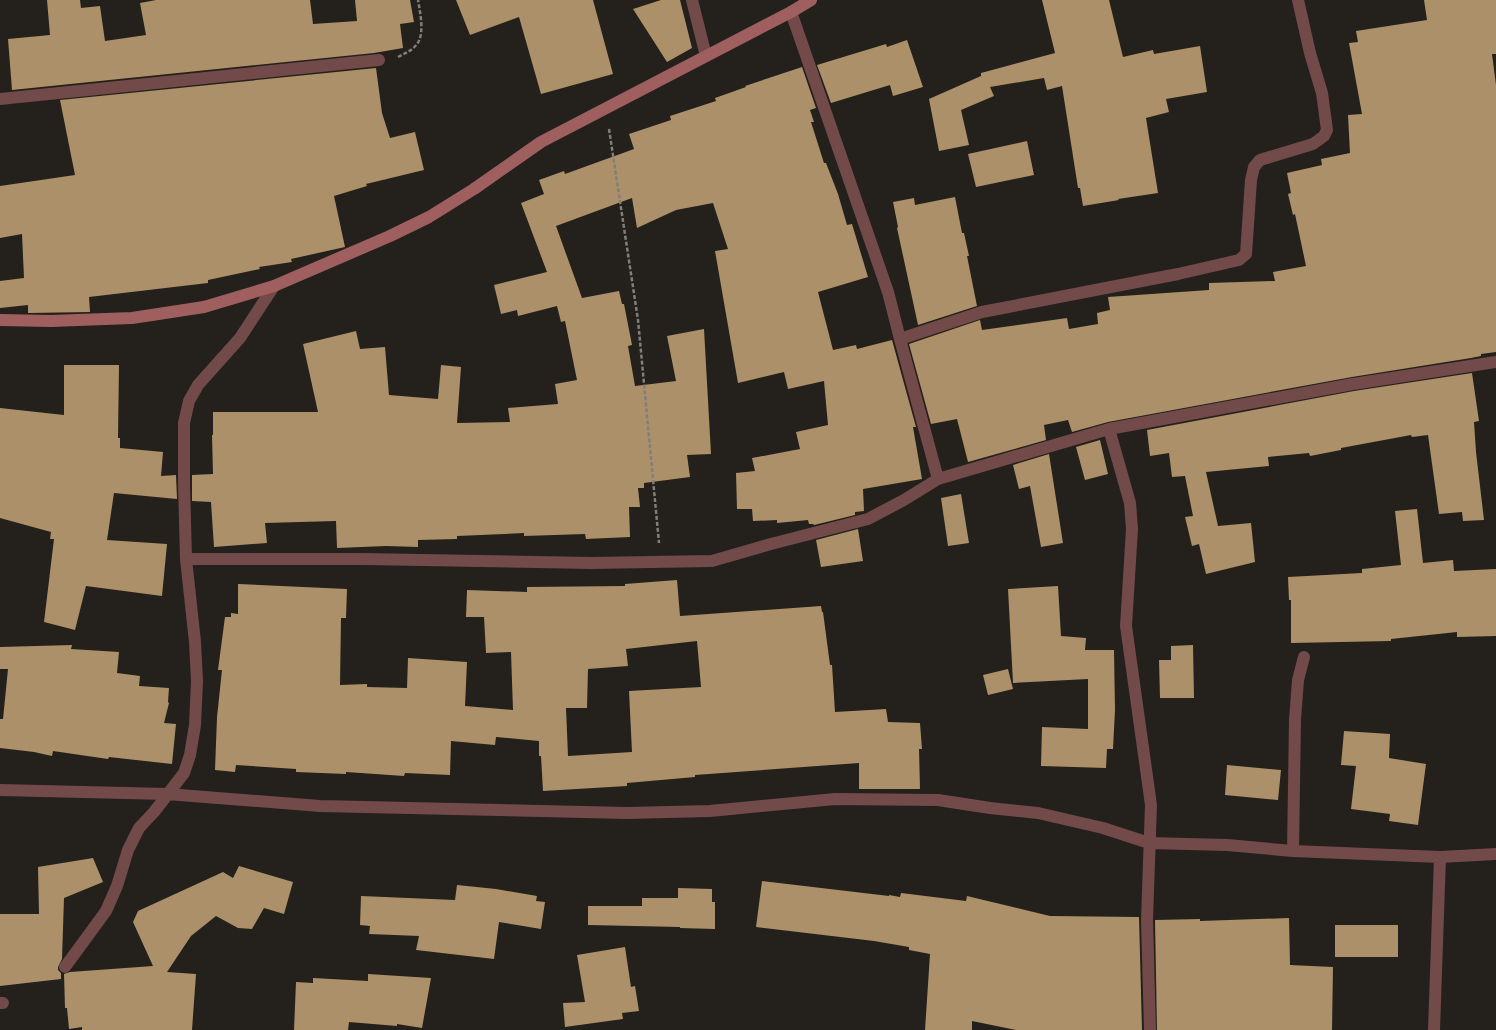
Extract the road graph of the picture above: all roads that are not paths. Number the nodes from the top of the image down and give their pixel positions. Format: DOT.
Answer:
graph roads {
  1 [pos="692,0"];
  2 [pos="812,0"];
  3 [pos="1301,1"];
  4 [pos="791,12"];
  5 [pos="706,56"];
  6 [pos="379,60"];
  7 [pos="0,99"];
  8 [pos="274,286"];
  9 [pos="0,320"];
  10 [pos="900,339"];
  11 [pos="1496,362"];
  12 [pos="1109,429"];
  13 [pos="938,479"];
  14 [pos="186,559"];
  15 [pos="1304,658"];
  16 [pos="0,790"];
  17 [pos="167,794"];
  18 [pos="1149,843"];
  19 [pos="1293,851"];
  20 [pos="1496,854"];
  21 [pos="1440,856"];
  22 [pos="65,967"];
  23 [pos="1150,1030"];
  24 [pos="1434,1030"];
  1 -- 5 [label="street"];
  2 -- 4 [label="street"];
  3 -- 10 [label="street"];
  4 -- 5 [label="street"];
  4 -- 10 [label="street"];
  5 -- 8 [label="street"];
  6 -- 7 [label="street"];
  8 -- 9 [label="street"];
  8 -- 14 [label="street"];
  10 -- 13 [label="street"];
  11 -- 12 [label="street"];
  12 -- 13 [label="street"];
  12 -- 18 [label="street"];
  13 -- 14 [label="street"];
  14 -- 17 [label="street"];
  15 -- 19 [label="street"];
  16 -- 17 [label="street"];
  17 -- 18 [label="street"];
  17 -- 22 [label="street"];
  18 -- 19 [label="street"];
  18 -- 23 [label="street"];
  19 -- 21 [label="street"];
  20 -- 21 [label="street"];
  21 -- 24 [label="street"];
}
